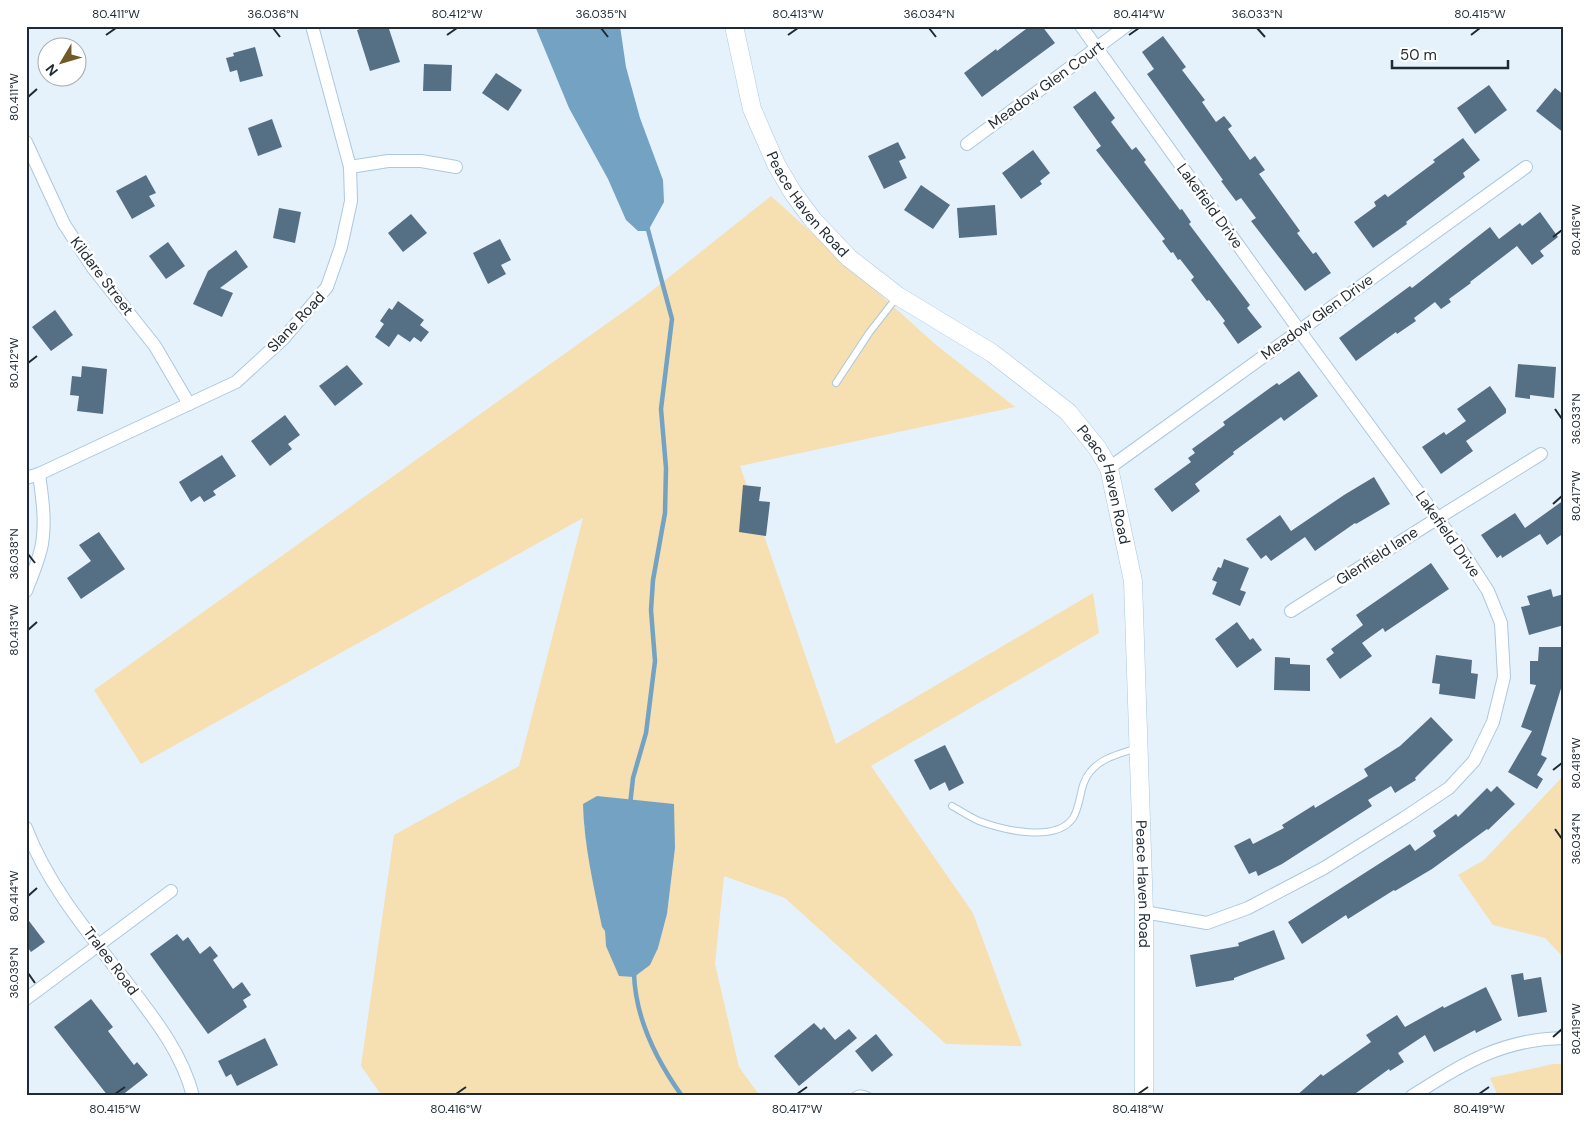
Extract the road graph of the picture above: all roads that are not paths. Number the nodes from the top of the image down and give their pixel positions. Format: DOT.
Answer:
graph roads {
  1 [pos="312,26"];
  2 [pos="734,26"];
  3 [pos="1081,26"];
  4 [pos="1126,26"];
  5 [pos="1096,48"];
  6 [pos="26,142"];
  7 [pos="966,144"];
  8 [pos="350,167"];
  9 [pos="456,167"];
  10 [pos="1526,168"];
  11 [pos="898,296"];
  12 [pos="1300,330"];
  13 [pos="836,384"];
  14 [pos="189,404"];
  15 [pos="1541,454"];
  16 [pos="1109,468"];
  17 [pos="32,476"];
  18 [pos="1438,518"];
  19 [pos="26,592"];
  20 [pos="1291,611"];
  21 [pos="1138,748"];
  22 [pos="952,806"];
  23 [pos="26,828"];
  24 [pos="171,891"];
  25 [pos="1144,912"];
  26 [pos="98,945"];
  27 [pos="26,999"];
  28 [pos="1564,1038"];
  29 [pos="193,1096"];
  30 [pos="854,1096"];
  31 [pos="869,1096"];
  32 [pos="1144,1096"];
  33 [pos="1412,1096"];
  1 -- 8 [label="street, Slane Road"];
  2 -- 11 [label="main road, Peace Haven Road"];
  3 -- 5 [label="street, Lakefield Drive"];
  4 -- 5 [label="street, Meadow Glen Court"];
  5 -- 7 [label="street, Meadow Glen Court"];
  5 -- 12 [label="street, Lakefield Drive"];
  6 -- 14 [label="street, Kildare Street"];
  8 -- 9 [label="street"];
  8 -- 14 [label="street, Slane Road"];
  10 -- 12 [label="street, Meadow Glen Drive"];
  11 -- 13 [label="lane"];
  11 -- 16 [label="main road, Peace Haven Road"];
  12 -- 16 [label="street, Meadow Glen Drive"];
  12 -- 18 [label="street, Lakefield Drive"];
  14 -- 17 [label="street, Slane Road"];
  15 -- 18 [label="street, Glenfield lane"];
  16 -- 21 [label="main road, Peace Haven Road"];
  17 -- 19 [label="street"];
  18 -- 20 [label="street, Glenfield lane"];
  18 -- 25 [label="street, Lakefield Drive"];
  21 -- 22 [label="lane"];
  21 -- 25 [label="main road, Peace Haven Road"];
  23 -- 26 [label="street, Tralee Road"];
  24 -- 26 [label="street"];
  25 -- 32 [label="main road, Peace Haven Road"];
  26 -- 27 [label="street"];
  26 -- 29 [label="street, Tralee Road"];
  28 -- 33 [label="street"];
  30 -- 31 [label="lane"];
}
